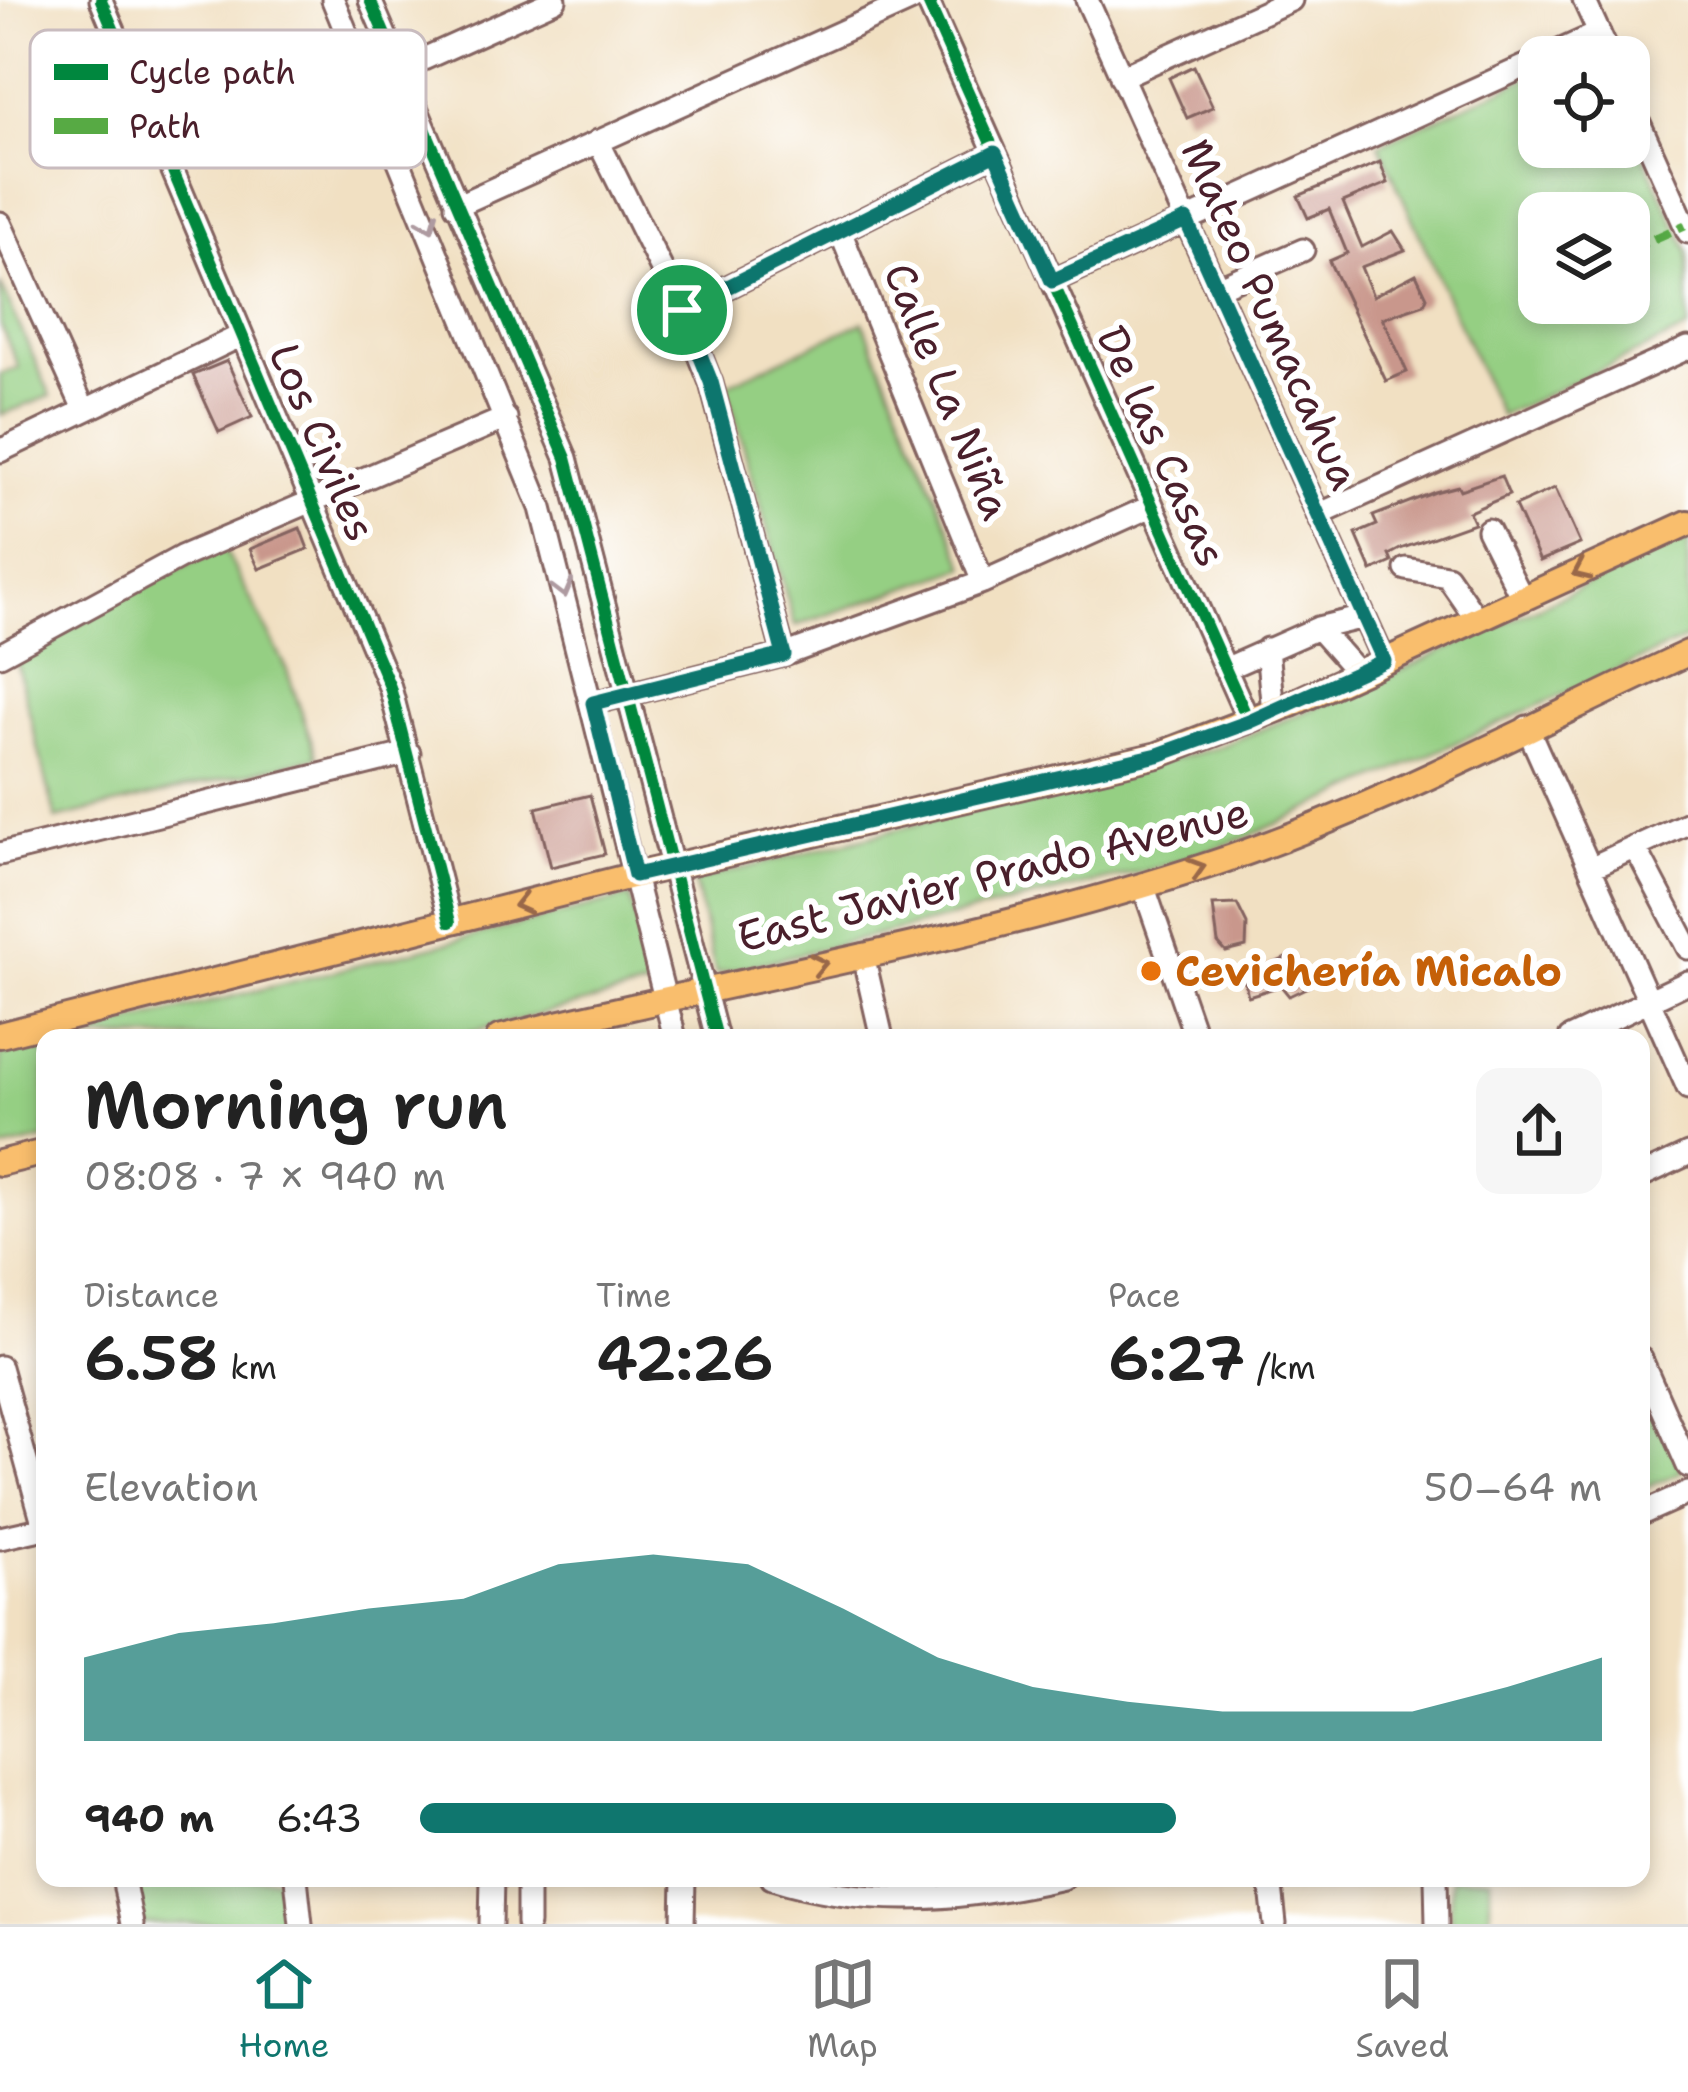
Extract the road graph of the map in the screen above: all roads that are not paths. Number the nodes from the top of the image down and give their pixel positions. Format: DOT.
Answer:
graph roads {
  1 [pos="101,0"];
  2 [pos="333,0"];
  3 [pos="370,0"];
  4 [pos="555,0"];
  5 [pos="912,0"];
  6 [pos="927,0"];
  7 [pos="1087,0"];
  8 [pos="1291,0"];
  9 [pos="1584,0"];
  10 [pos="114,30"];
  11 [pos="345,30"];
  12 [pos="382,30"];
  13 [pos="1599,33"];
  14 [pos="1593,36"];
  15 [pos="1600,36"];
  16 [pos="426,58"];
  17 [pos="1518,70"];
  18 [pos="1121,77"];
  19 [pos="426,134"];
  20 [pos="598,141"];
  21 [pos="1650,147"];
  22 [pos="995,153"];
  23 [pos="172,168"];
  24 [pos="403,168"];
  25 [pos="456,206"];
  26 [pos="1186,220"];
  27 [pos="0,223"];
  28 [pos="840,231"];
  29 [pos="1688,232"];
  30 [pos="1303,250"];
  31 [pos="1052,281"];
  32 [pos="1216,288"];
  33 [pos="682,310"];
  34 [pos="242,335"];
  35 [pos="1688,348"];
  36 [pos="83,407"];
  37 [pos="506,418"];
  38 [pos="0,452"];
  39 [pos="311,499"];
  40 [pos="1152,506"];
  41 [pos="1318,514"];
  42 [pos="1688,523"];
  43 [pos="1488,530"];
  44 [pos="1406,569"];
  45 [pos="983,582"];
  46 [pos="1522,598"];
  47 [pos="1364,617"];
  48 [pos="1477,619"];
  49 [pos="1318,628"];
  50 [pos="1267,649"];
  51 [pos="1688,653"];
  52 [pos="0,655"];
  53 [pos="784,655"];
  54 [pos="1384,661"];
  55 [pos="1225,669"];
  56 [pos="1358,673"];
  57 [pos="631,694"];
  58 [pos="593,703"];
  59 [pos="1273,712"];
  60 [pos="1249,722"];
  61 [pos="1527,727"];
  62 [pos="409,753"];
  63 [pos="1688,823"];
  64 [pos="1635,847"];
  65 [pos="0,854"];
  66 [pos="675,867"];
  67 [pos="1590,868"];
  68 [pos="635,875"];
  69 [pos="1144,885"];
  70 [pos="450,922"];
  71 [pos="1688,948"];
  72 [pos="863,955"];
  73 [pos="1688,982"];
  74 [pos="705,987"];
  75 [pos="665,997"];
  76 [pos="1650,1000"];
  77 [pos="535,1029"];
  78 [pos="673,1029"];
  79 [pos="715,1029"];
  80 [pos="880,1029"];
  81 [pos="1193,1029"];
  82 [pos="1589,1029"];
  83 [pos="0,1035"];
  84 [pos="1688,1088"];
  85 [pos="36,1154"];
  86 [pos="1688,1154"];
  87 [pos="0,1163"];
  88 [pos="1650,1172"];
  89 [pos="0,1367"];
  90 [pos="1650,1379"];
  91 [pos="1688,1466"];
  92 [pos="1688,1493"];
  93 [pos="36,1497"];
  94 [pos="1650,1510"];
  95 [pos="36,1531"];
  96 [pos="0,1538"];
  97 [pos="125,1887"];
  98 [pos="297,1887"];
  99 [pos="492,1887"];
  100 [pos="528,1887"];
  101 [pos="685,1887"];
  102 [pos="812,1887"];
  103 [pos="1003,1887"];
  104 [pos="1271,1887"];
  105 [pos="1436,1887"];
  106 [pos="132,1924"];
  107 [pos="301,1924"];
  108 [pos="491,1924"];
  109 [pos="528,1924"];
  110 [pos="683,1924"];
  111 [pos="1275,1924"];
  112 [pos="1437,1924"];
  1 -- 10 [label="street, Los Civiles"];
  2 -- 11 [label="street, one-way"];
  3 -- 12 [label="street"];
  4 -- 16 [label="street"];
  5 -- 20 [label="street"];
  6 -- 22 [label="street, De las Casas"];
  7 -- 18 [label="street, Mateo Pumacahua"];
  8 -- 18 [label="street"];
  9 -- 13 [label="street"];
  13 -- 14 [label="street"];
  13 -- 15 [label="street"];
  17 -- 26 [label="street"];
  18 -- 26 [label="street, Mateo Pumacahua"];
  19 -- 25 [label="street"];
  20 -- 25 [label="street"];
  20 -- 33 [label="street"];
  21 -- 29 [label="street"];
  22 -- 28 [label="street"];
  22 -- 31 [label="street, De las Casas"];
  23 -- 34 [label="street, Los Civiles"];
  24 -- 37 [label="street, one-way"];
  25 -- 57 [label="street"];
  26 -- 31 [label="street"];
  26 -- 32 [label="street, Mateo Pumacahua"];
  27 -- 36 [label="street"];
  28 -- 33 [label="street"];
  28 -- 45 [label="street, Calle La Niña"];
  30 -- 32 [label="street"];
  31 -- 40 [label="street, De las Casas"];
  32 -- 41 [label="street, Mateo Pumacahua"];
  33 -- 53 [label="street"];
  34 -- 36 [label="street"];
  34 -- 39 [label="street, Los Civiles"];
  35 -- 41 [label="street"];
  36 -- 38 [label="street"];
  37 -- 39 [label="street"];
  37 -- 58 [label="street, one-way"];
  39 -- 52 [label="street"];
  39 -- 62 [label="street, Los Civiles"];
  40 -- 45 [label="street"];
  40 -- 55 [label="street, De las Casas"];
  41 -- 47 [label="street, Mateo Pumacahua"];
  42 -- 46 [label="main road, East Javier Prado Avenue, one-way"];
  43 -- 46 [label="street"];
  44 -- 48 [label="street"];
  45 -- 53 [label="street"];
  46 -- 48 [label="main road, East Javier Prado Avenue"];
  47 -- 49 [label="street"];
  47 -- 54 [label="street, Mateo Pumacahua"];
  48 -- 54 [label="main road, East Javier Prado Avenue"];
  49 -- 50 [label="street"];
  49 -- 56 [label="street"];
  50 -- 55 [label="street"];
  50 -- 59 [label="street"];
  51 -- 61 [label="main road, East Javier Prado Avenue"];
  53 -- 57 [label="street"];
  54 -- 56 [label="main road, East Javier Prado Avenue"];
  55 -- 60 [label="street, De las Casas"];
  56 -- 59 [label="main road, East Javier Prado Avenue"];
  57 -- 58 [label="street"];
  57 -- 66 [label="street"];
  58 -- 68 [label="street"];
  59 -- 60 [label="main road, East Javier Prado Avenue"];
  60 -- 66 [label="main road, East Javier Prado Avenue"];
  61 -- 67 [label="street"];
  69 -- 61 [label="main road, East Javier Prado Avenue, one-way"];
  62 -- 65 [label="street"];
  62 -- 70 [label="street, Los Civiles"];
  63 -- 64 [label="street"];
  64 -- 67 [label="street"];
  64 -- 71 [label="street"];
  66 -- 68 [label="main road, East Javier Prado Avenue"];
  66 -- 74 [label="street"];
  67 -- 76 [label="street"];
  68 -- 70 [label="main road, East Javier Prado Avenue, one-way"];
  68 -- 75 [label="street"];
  69 -- 72 [label="main road, East Javier Prado Avenue"];
  69 -- 81 [label="street"];
  70 -- 83 [label="main road, East Javier Prado Avenue"];
  74 -- 72 [label="main road, East Javier Prado Avenue, one-way"];
  72 -- 80 [label="street"];
  73 -- 76 [label="street"];
  74 -- 75 [label="main road, East Javier Prado Avenue"];
  74 -- 79 [label="street"];
  75 -- 77 [label="main road, East Javier Prado Avenue"];
  75 -- 78 [label="street"];
  76 -- 82 [label="street"];
  76 -- 84 [label="street"];
  85 -- 87 [label="main road"];
  86 -- 88 [label="street"];
  89 -- 93 [label="street"];
  90 -- 91 [label="street"];
  92 -- 94 [label="street"];
  95 -- 96 [label="street"];
  97 -- 106 [label="street"];
  98 -- 107 [label="street"];
  99 -- 108 [label="street"];
  100 -- 109 [label="street"];
  101 -- 110 [label="street"];
  102 -- 103 [label="street"];
  104 -- 111 [label="street"];
  105 -- 112 [label="street"];
}
